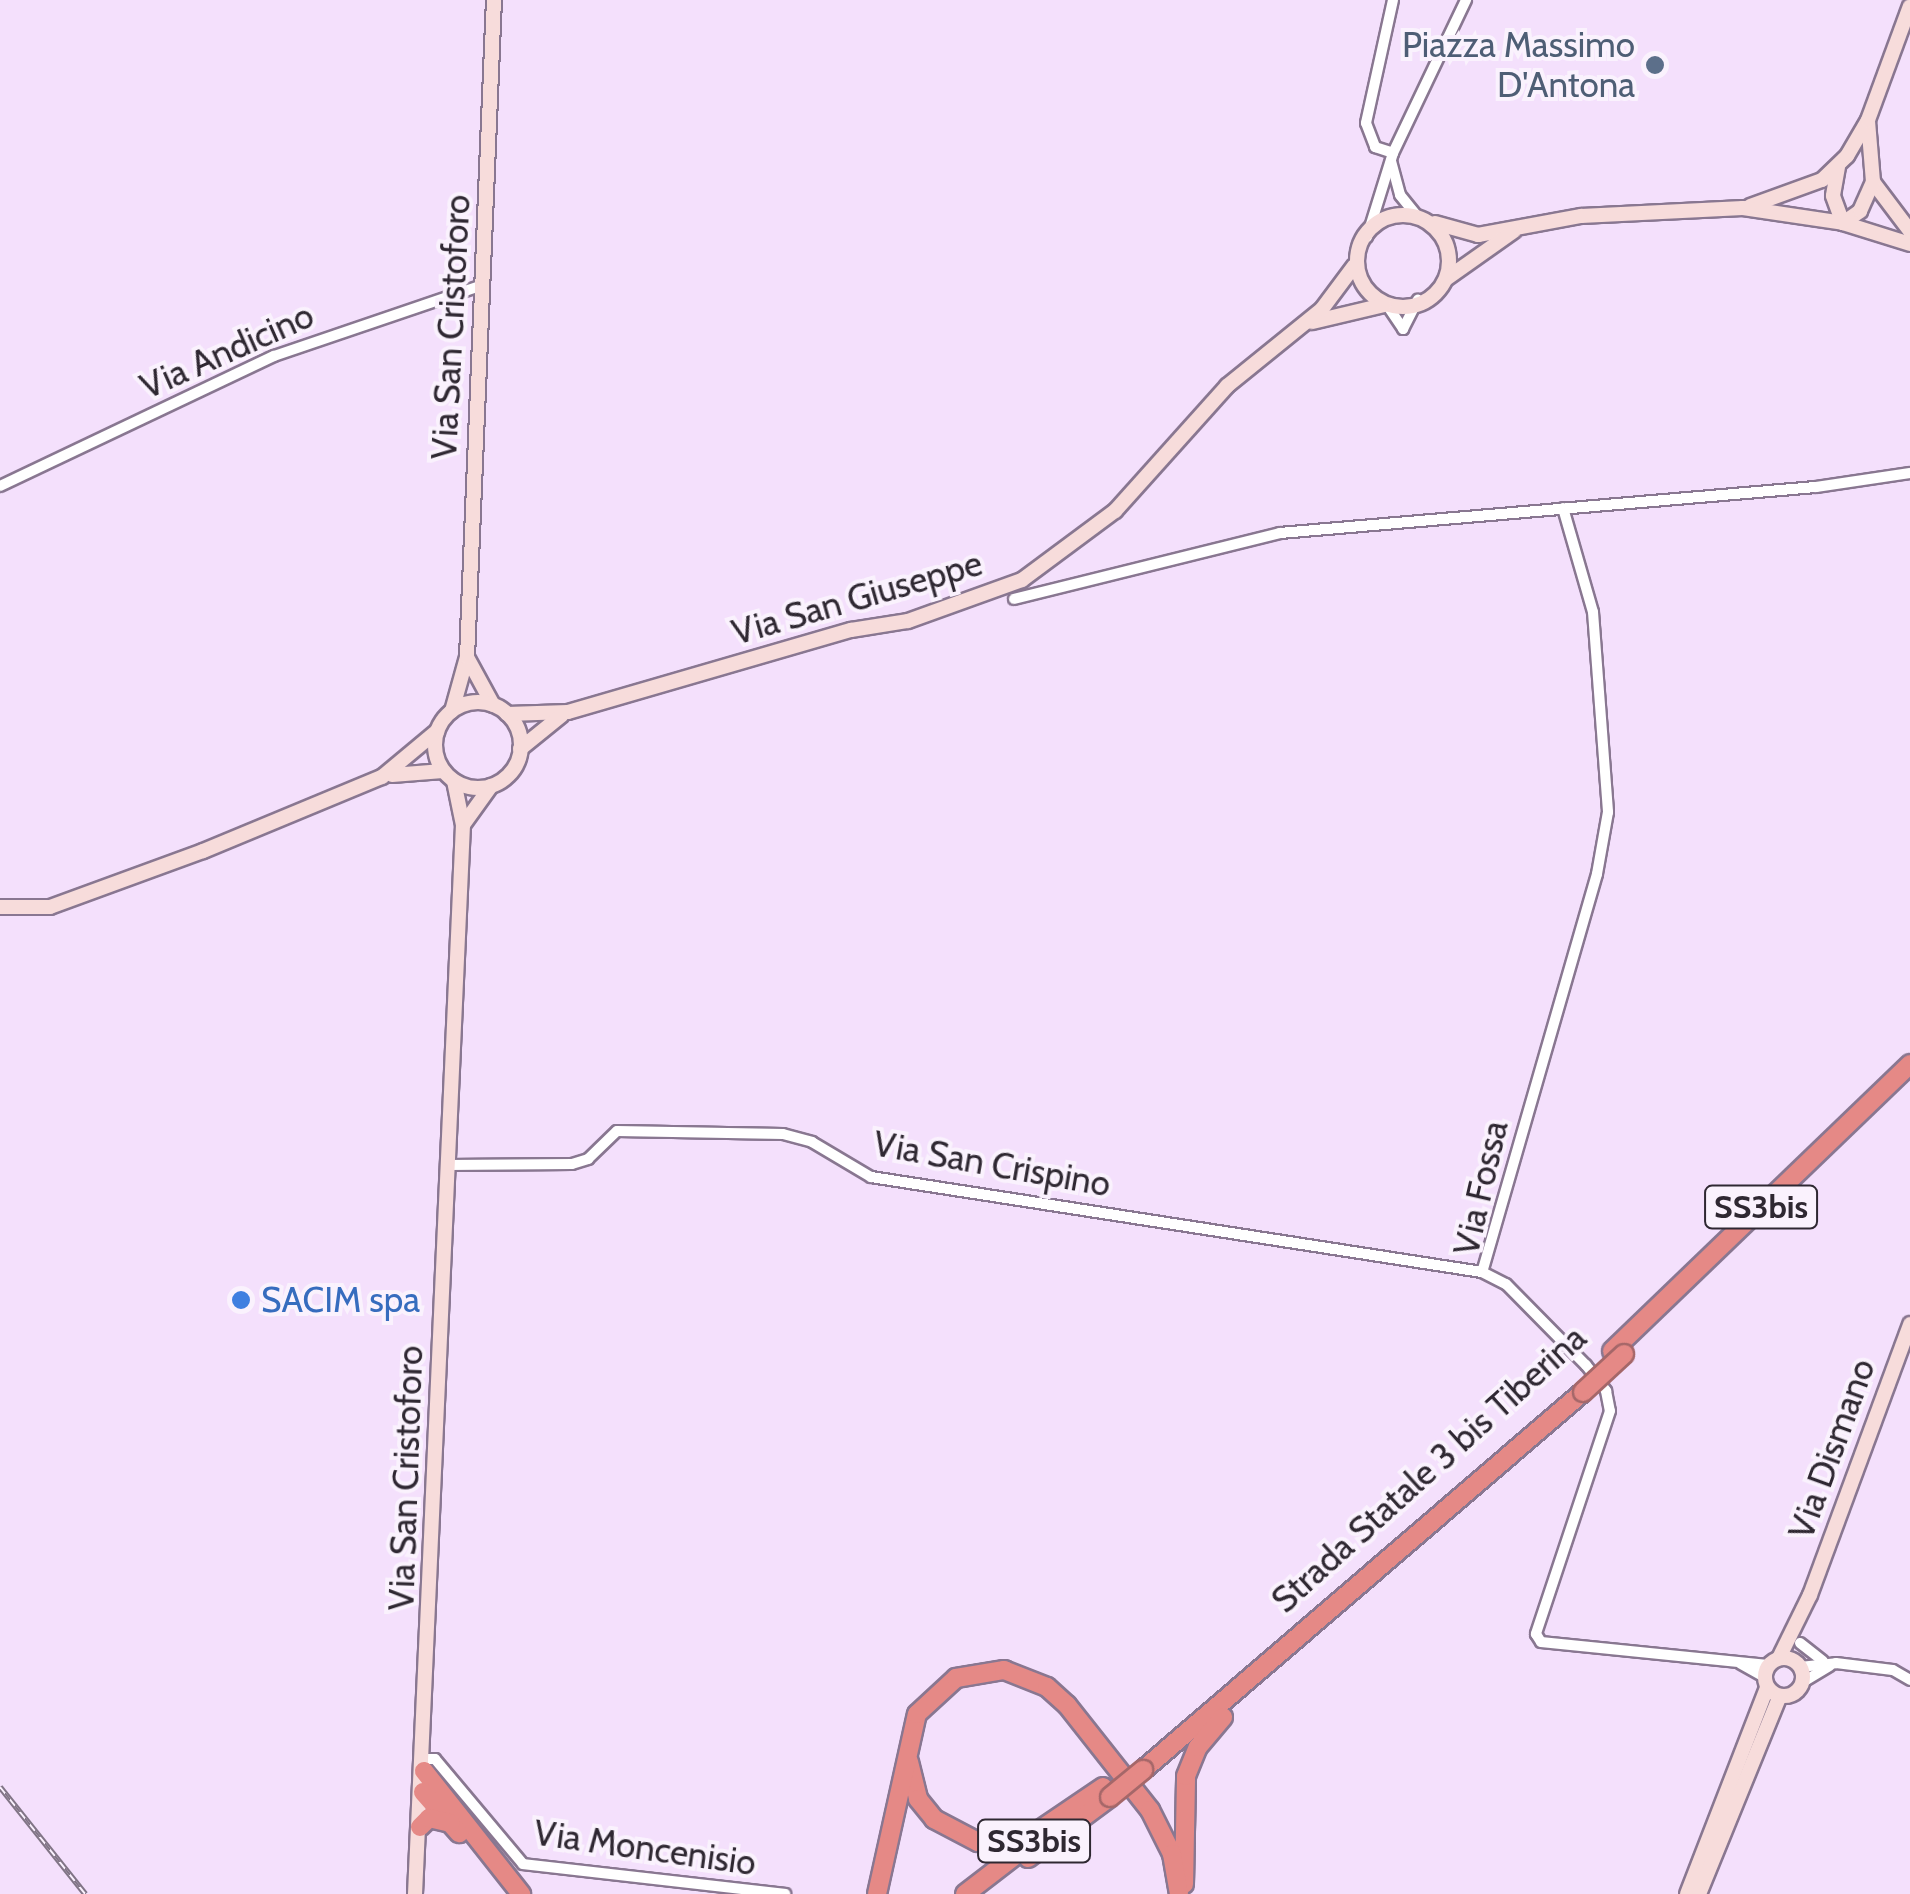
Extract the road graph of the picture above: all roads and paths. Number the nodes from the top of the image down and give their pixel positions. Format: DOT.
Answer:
graph roads {
  1 [pos="494,0"];
  2 [pos="1393,0"];
  3 [pos="1466,0"];
  4 [pos="1910,6"];
  5 [pos="1868,120"];
  6 [pos="1392,156"];
  7 [pos="1838,167"];
  8 [pos="1874,182"];
  9 [pos="1743,208"];
  10 [pos="1418,217"];
  11 [pos="1435,223"];
  12 [pos="1843,223"];
  13 [pos="1518,228"];
  14 [pos="1910,231"];
  15 [pos="1366,237"];
  16 [pos="1910,244"];
  17 [pos="1354,266"];
  18 [pos="1445,279"];
  19 [pos="483,285"];
  20 [pos="1418,300"];
  21 [pos="1387,305"];
  22 [pos="1307,323"];
  23 [pos="1910,473"];
  24 [pos="0,486"];
  25 [pos="1563,508"];
  26 [pos="1014,599"];
  27 [pos="467,656"];
  28 [pos="500,710"];
  29 [pos="452,711"];
  30 [pos="568,712"];
  31 [pos="437,731"];
  32 [pos="520,750"];
  33 [pos="449,776"];
  34 [pos="382,777"];
  35 [pos="491,786"];
  36 [pos="463,825"];
  37 [pos="0,907"];
  38 [pos="1910,1064"];
  39 [pos="1910,1078"];
  40 [pos="448,1165"];
  41 [pos="1482,1272"];
  42 [pos="1910,1324"];
  43 [pos="1618,1353"];
  44 [pos="1810,1594"];
  45 [pos="1800,1643"];
  46 [pos="1832,1663"];
  47 [pos="1799,1670"];
  48 [pos="1255,1674"];
  49 [pos="1772,1677"];
  50 [pos="1910,1680"];
  51 [pos="908,1741"];
  52 [pos="424,1765"];
  53 [pos="432,1792"];
  54 [pos="1106,1792"];
  55 [pos="450,1823"];
  56 [pos="420,1827"];
  57 [pos="414,1894"];
  58 [pos="507,1894"];
  59 [pos="521,1894"];
  60 [pos="785,1894"];
  61 [pos="878,1894"];
  62 [pos="965,1894"];
  63 [pos="980,1894"];
  64 [pos="1181,1894"];
  65 [pos="1687,1894"];
  66 [pos="1700,1894"];
  1 -- 19 [label="main road, Via San Cristoforo"];
  2 -- 6 [label="street"];
  3 -- 6 [label="street"];
  4 -- 5 [label="main road"];
  5 -- 7 [label="main road"];
  5 -- 8 [label="main road"];
  6 -- 10 [label="street"];
  6 -- 15 [label="street"];
  7 -- 9 [label="main road"];
  7 -- 12 [label="main road"];
  8 -- 12 [label="main road"];
  8 -- 14 [label="main road"];
  9 -- 12 [label="main road"];
  9 -- 13 [label="main road"];
  10 -- 11 [label="main road"];
  10 -- 15 [label="main road"];
  11 -- 13 [label="main road"];
  11 -- 18 [label="main road"];
  12 -- 16 [label="main road"];
  13 -- 18 [label="main road"];
  15 -- 17 [label="main road"];
  17 -- 21 [label="main road"];
  17 -- 22 [label="main road, Via San Giuseppe"];
  18 -- 20 [label="main road"];
  19 -- 24 [label="street, Via Andicino"];
  19 -- 27 [label="main road, Via San Cristoforo"];
  20 -- 21 [label="main road"];
  20 -- 21 [label="street"];
  21 -- 22 [label="main road, Via San Giuseppe"];
  22 -- 30 [label="main road, Via San Giuseppe"];
  23 -- 25 [label="street"];
  25 -- 26 [label="street"];
  25 -- 41 [label="street, Via Fossa"];
  27 -- 28 [label="main road"];
  27 -- 29 [label="main road, Via San Cristoforo"];
  28 -- 29 [label="main road"];
  28 -- 30 [label="main road, Via San Giuseppe"];
  28 -- 32 [label="main road"];
  29 -- 31 [label="main road"];
  30 -- 32 [label="main road, Via San Giuseppe"];
  31 -- 33 [label="main road"];
  31 -- 34 [label="main road"];
  32 -- 35 [label="main road"];
  33 -- 34 [label="main road"];
  33 -- 35 [label="main road"];
  33 -- 36 [label="main road, Via San Cristoforo"];
  34 -- 37 [label="main road"];
  35 -- 36 [label="main road"];
  36 -- 40 [label="main road, Via San Cristoforo"];
  38 -- 43 [label="highway, Strada Statale 3 bis Tiberina / SS3bis"];
  39 -- 43 [label="highway, Strada Statale 3 bis Tiberina / SS3bis"];
  40 -- 41 [label="street, Via San Crispino"];
  40 -- 52 [label="main road, Via San Cristoforo"];
  41 -- 49 [label="street, Via Fossa"];
  42 -- 44 [label="main road, Via Dismano"];
  43 -- 48 [label="highway, Strada Statale 3 bis Tiberina / SS3bis"];
  44 -- 45 [label="main road, Via Dismano"];
  44 -- 49 [label="main road, Via Dismano"];
  45 -- 46 [label="street"];
  45 -- 47 [label="main road, Via Dismano"];
  46 -- 47 [label="street"];
  46 -- 50 [label="street"];
  47 -- 49 [label="main road"];
  47 -- 49 [label="main road"];
  48 -- 54 [label="highway, Strada Statale 3 bis Tiberina / SS3bis, bridge"];
  48 -- 64 [label="highway"];
  49 -- 65 [label="main road, Via Dismano"];
  49 -- 66 [label="main road, Via Dismano"];
  51 -- 54 [label="highway"];
  51 -- 61 [label="highway"];
  51 -- 64 [label="highway"];
  52 -- 53 [label="highway"];
  52 -- 60 [label="street, Via Moncenisio"];
  53 -- 55 [label="highway"];
  53 -- 56 [label="main road"];
  53 -- 59 [label="highway"];
  54 -- 62 [label="highway, Strada Statale 3 bis Tiberina / SS3bis"];
  54 -- 63 [label="highway, Strada Statale 3 bis Tiberina / SS3bis"];
  55 -- 56 [label="highway"];
  55 -- 58 [label="highway"];
  56 -- 57 [label="main road"];
}
